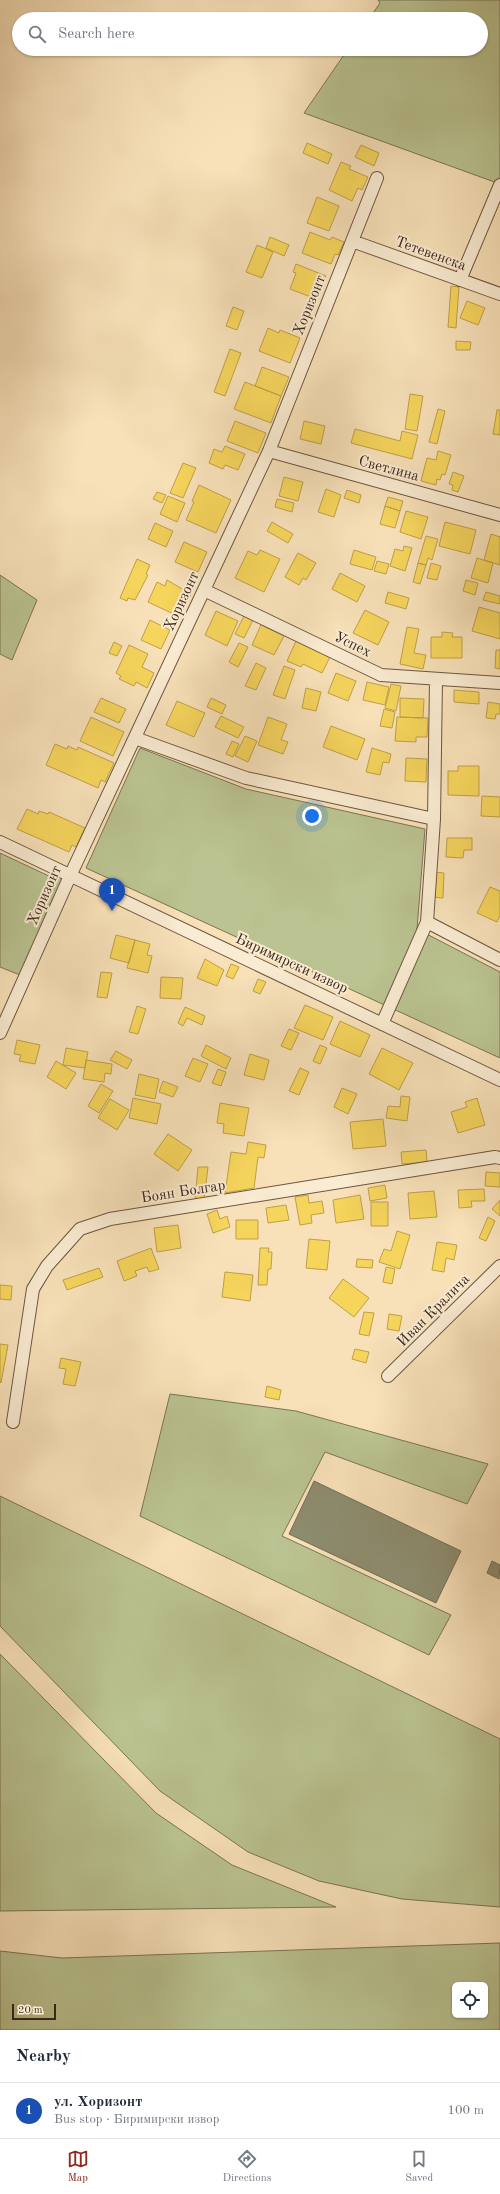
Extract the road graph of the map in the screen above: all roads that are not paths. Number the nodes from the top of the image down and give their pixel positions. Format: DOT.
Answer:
graph roads {
  1 [pos="377,178"];
  2 [pos="500,185"];
  3 [pos="352,241"];
  4 [pos="460,280"];
  5 [pos="500,294"];
  6 [pos="269,451"];
  7 [pos="500,515"];
  8 [pos="204,590"];
  9 [pos="436,680"];
  10 [pos="500,683"];
  11 [pos="135,738"];
  12 [pos="434,819"];
  13 [pos="0,842"];
  14 [pos="70,876"];
  15 [pos="427,922"];
  16 [pos="500,960"];
  17 [pos="382,1024"];
  18 [pos="0,1033"];
  19 [pos="500,1080"];
  20 [pos="500,1158"];
  21 [pos="500,1266"];
  22 [pos="388,1376"];
  23 [pos="13,1422"];
  1 -- 3 [label="street, Хоризонт"];
  2 -- 4 [label="street"];
  3 -- 4 [label="street, Тетевенска"];
  3 -- 6 [label="street, Хоризонт"];
  4 -- 5 [label="street, Тетевенска"];
  6 -- 7 [label="street, Светлина"];
  6 -- 8 [label="street, Хоризонт"];
  8 -- 9 [label="street, Успех"];
  8 -- 11 [label="street, Хоризонт"];
  9 -- 10 [label="street, Успех"];
  9 -- 12 [label="street"];
  11 -- 12 [label="street"];
  11 -- 14 [label="street, Хоризонт"];
  12 -- 15 [label="street"];
  13 -- 14 [label="street, Биримирски извор"];
  14 -- 17 [label="street, Биримирски извор"];
  14 -- 18 [label="street, Хоризонт"];
  15 -- 16 [label="street"];
  15 -- 17 [label="street"];
  17 -- 19 [label="street, Биримирски извор"];
  20 -- 23 [label="street, Боян Болгар"];
  21 -- 22 [label="street, Иван Кралича"];
}
